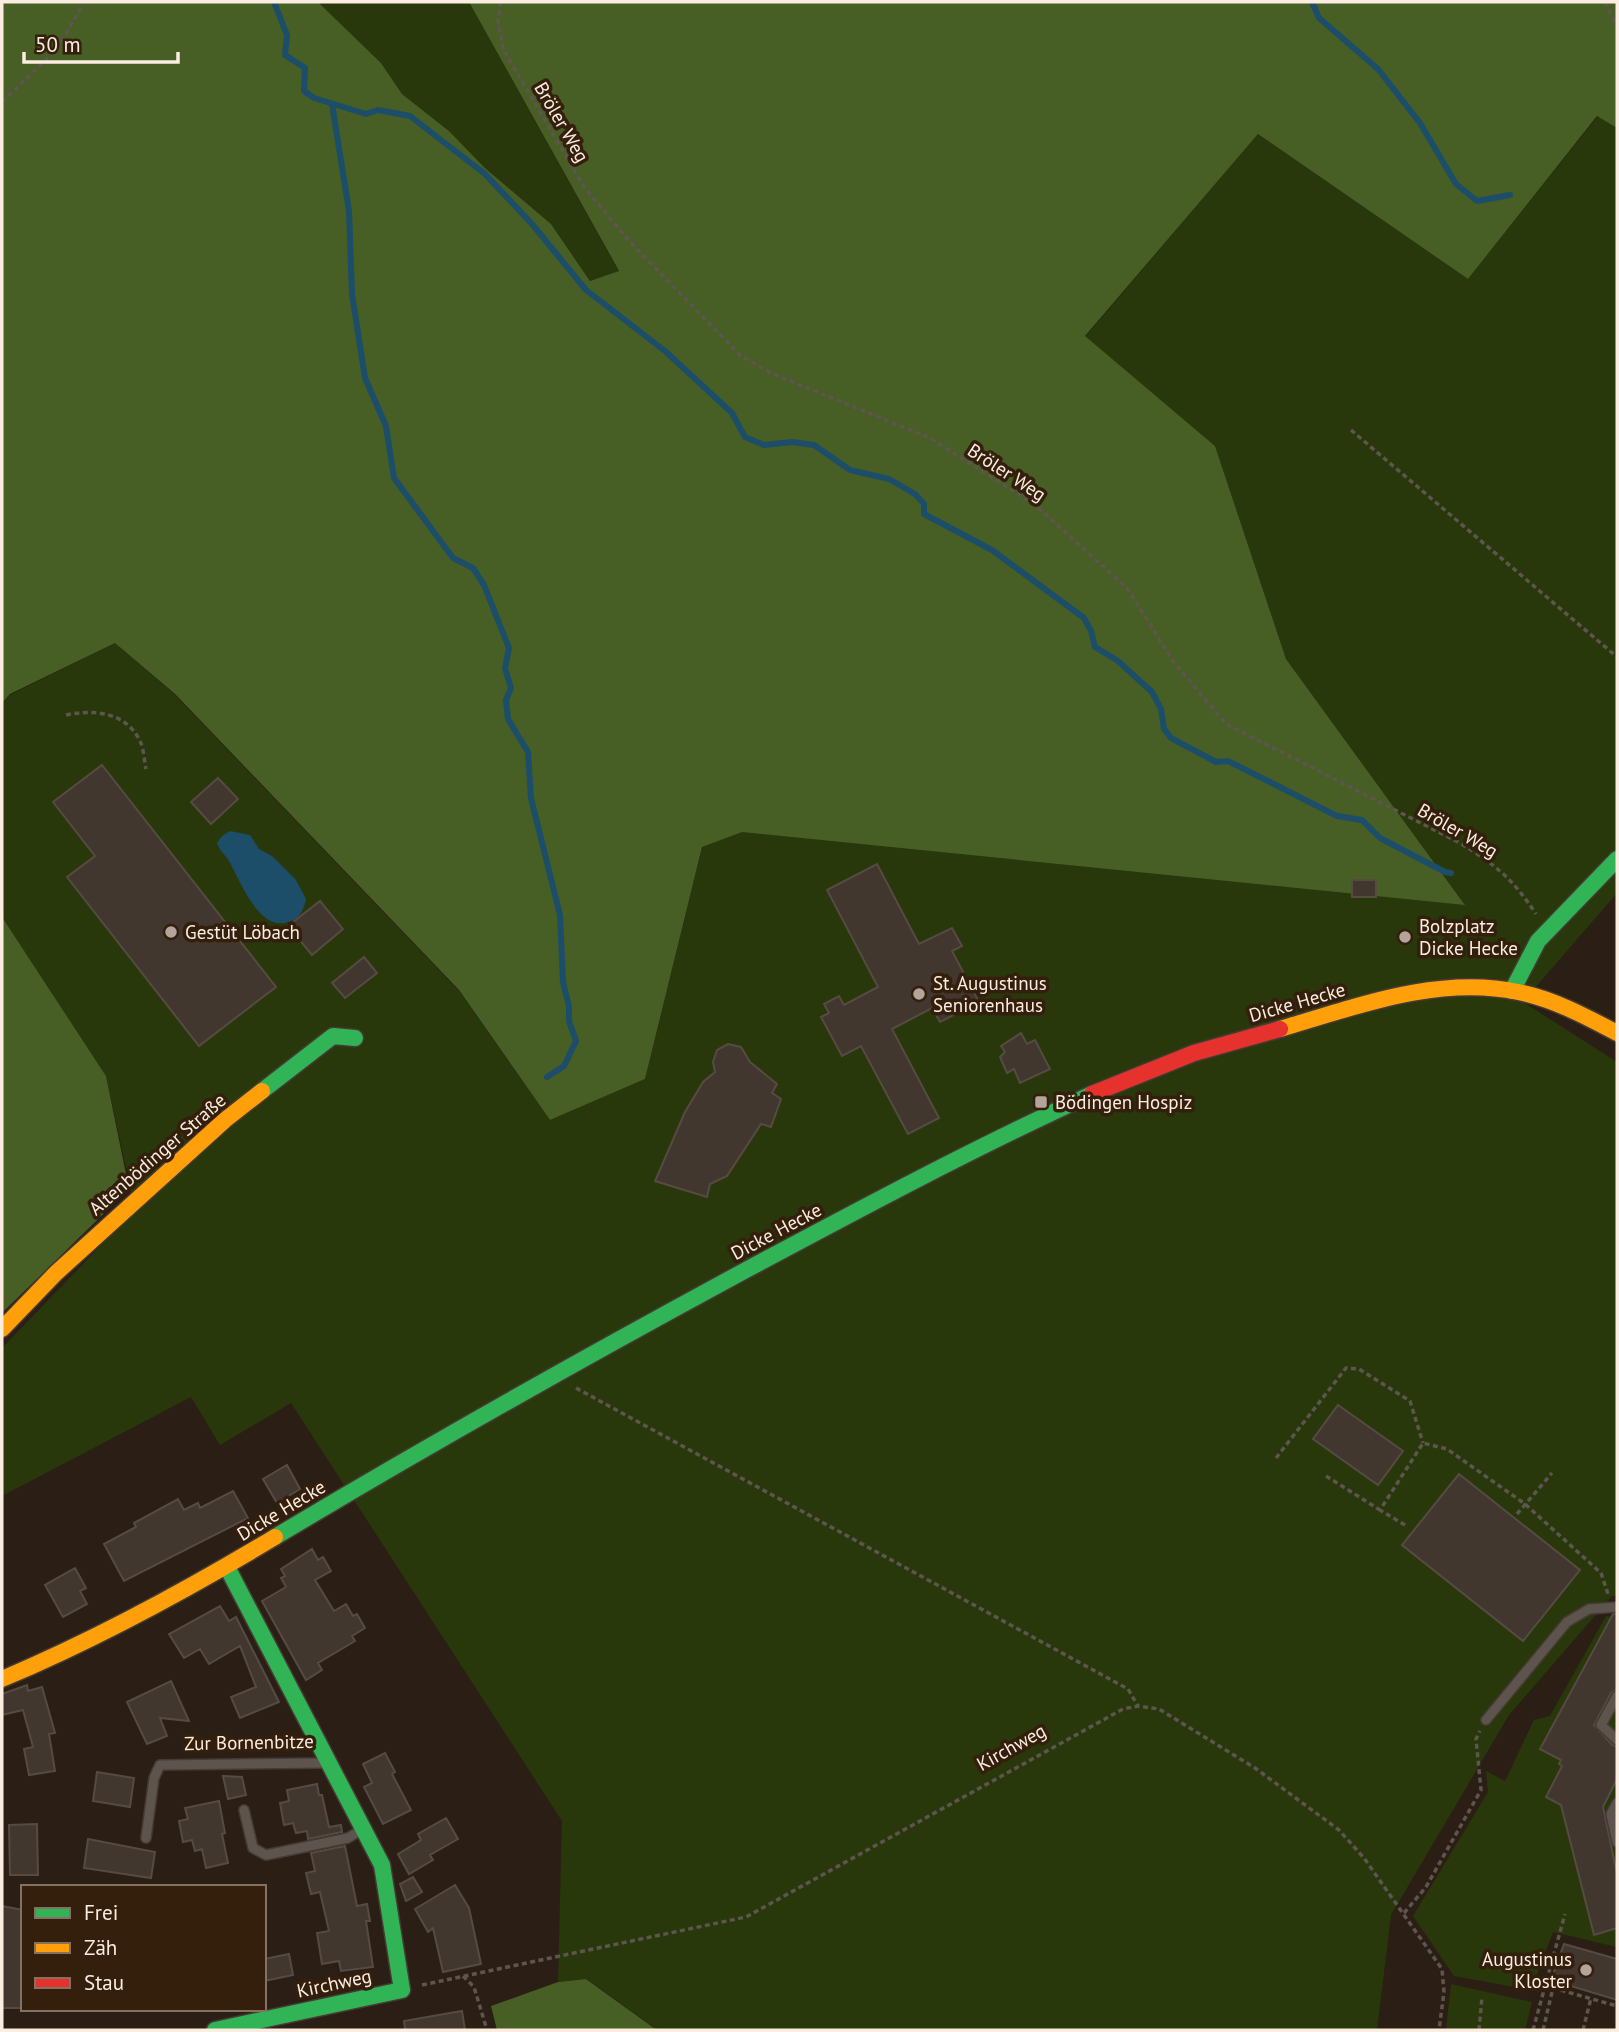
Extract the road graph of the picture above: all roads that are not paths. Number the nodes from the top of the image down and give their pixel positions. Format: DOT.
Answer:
graph roads {
  1 [pos="1617,859"];
  2 [pos="1512,990"];
  3 [pos="1617,1033"];
  4 [pos="355,1038"];
  5 [pos="2,1329"];
  6 [pos="227,1567"];
  7 [pos="1615,1606"];
  8 [pos="2,1679"];
  9 [pos="1617,1696"];
  10 [pos="1486,1720"];
  11 [pos="1617,1740"];
  12 [pos="330,1763"];
  13 [pos="1617,1803"];
  14 [pos="244,1810"];
  15 [pos="363,1829"];
  16 [pos="146,1838"];
  17 [pos="1617,1842"];
  18 [pos="402,1990"];
  19 [pos="215,2030"];
  1 -- 2 [label="street"];
  2 -- 3 [label="street, Dicke Hecke"];
  2 -- 6 [label="street, Dicke Hecke"];
  4 -- 5 [label="street, Altenbödinger Straße"];
  6 -- 8 [label="street, Dicke Hecke"];
  6 -- 12 [label="street, Zur Bornenbitze"];
  7 -- 10 [label="lane"];
  9 -- 11 [label="lane"];
  12 -- 15 [label="street, Zur Bornenbitze"];
  12 -- 16 [label="lane, Zur Bornenbitze"];
  13 -- 17 [label="lane"];
  14 -- 15 [label="lane"];
  15 -- 18 [label="street, Zur Bornenbitze"];
  18 -- 19 [label="street, Kirchweg"];
}
